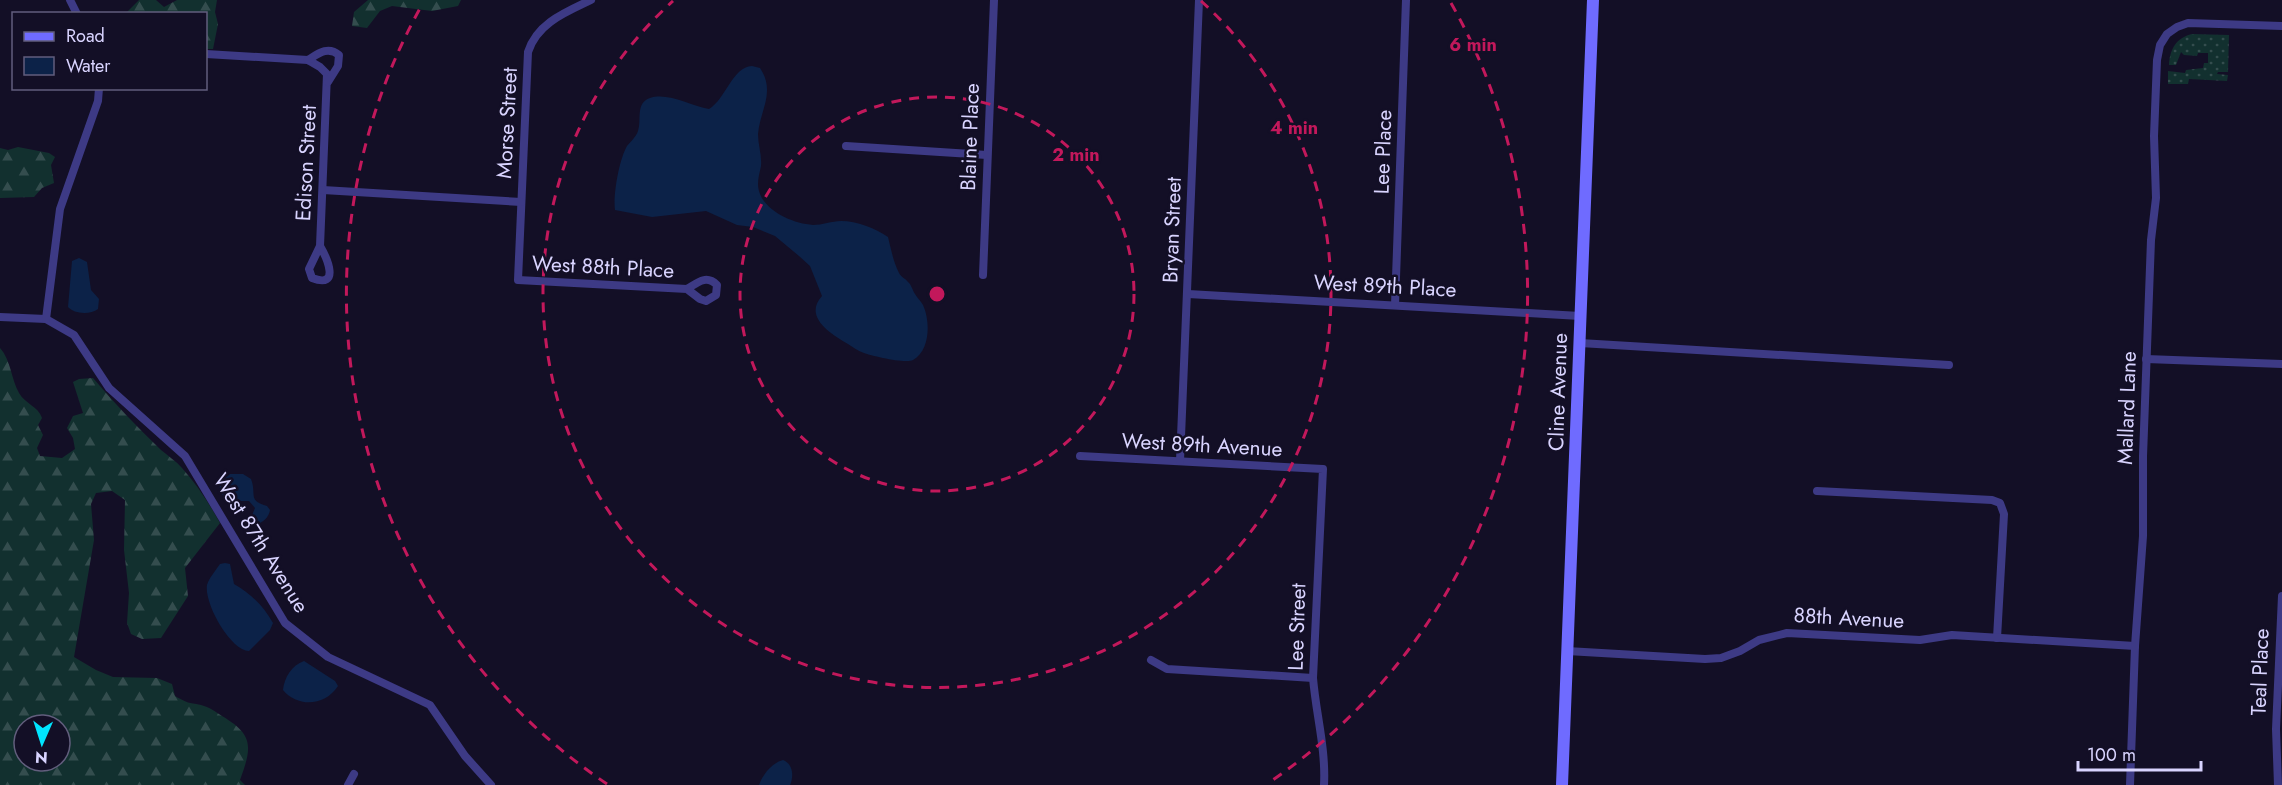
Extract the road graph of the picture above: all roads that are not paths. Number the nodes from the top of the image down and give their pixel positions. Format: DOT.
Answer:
graph roads {
  1 [pos="591,0"];
  2 [pos="994,0"];
  3 [pos="1199,0"];
  4 [pos="1406,0"];
  5 [pos="1593,0"];
  6 [pos="2282,26"];
  7 [pos="207,54"];
  8 [pos="308,60"];
  9 [pos="328,82"];
  10 [pos="99,90"];
  11 [pos="846,146"];
  12 [pos="987,155"];
  13 [pos="323,190"];
  14 [pos="521,202"];
  15 [pos="320,246"];
  16 [pos="983,275"];
  17 [pos="518,280"];
  18 [pos="687,289"];
  19 [pos="1188,294"];
  20 [pos="1395,305"];
  21 [pos="0,316"];
  22 [pos="1580,316"];
  23 [pos="46,319"];
  24 [pos="1580,343"];
  25 [pos="2146,358"];
  26 [pos="2282,364"];
  27 [pos="1949,365"];
  28 [pos="1080,456"];
  29 [pos="1180,461"];
  30 [pos="1323,469"];
  31 [pos="1817,491"];
  32 [pos="2282,596"];
  33 [pos="1997,638"];
  34 [pos="2135,646"];
  35 [pos="1567,651"];
  36 [pos="1151,660"];
  37 [pos="1313,678"];
  38 [pos="2279,706"];
  39 [pos="354,774"];
  40 [pos="488,784"];
  41 [pos="348,785"];
  42 [pos="1324,785"];
  43 [pos="1562,785"];
  44 [pos="2130,785"];
  45 [pos="2278,785"];
  1 -- 14 [label="street, Morse Street"];
  2 -- 12 [label="street, Blaine Place"];
  3 -- 19 [label="street, Bryan Street"];
  4 -- 20 [label="street, Lee Place"];
  5 -- 22 [label="street, Cline Avenue"];
  6 -- 25 [label="street, Mallard Lane"];
  7 -- 8 [label="street"];
  8 -- 9 [label="street, Edison Street"];
  8 -- 9 [label="street, Edison Street"];
  9 -- 13 [label="street, Edison Street"];
  10 -- 23 [label="street"];
  11 -- 12 [label="street"];
  12 -- 16 [label="street, Blaine Place"];
  13 -- 14 [label="street"];
  13 -- 15 [label="street, Edison Street"];
  14 -- 17 [label="street, Morse Street"];
  17 -- 18 [label="street, West 88th Place"];
  19 -- 20 [label="street, West 89th Place"];
  19 -- 29 [label="street, Bryan Street"];
  20 -- 22 [label="street, West 89th Place"];
  21 -- 23 [label="street"];
  22 -- 24 [label="street, Cline Avenue"];
  23 -- 40 [label="street, West 87th Avenue"];
  24 -- 27 [label="street"];
  24 -- 35 [label="street, Cline Avenue"];
  25 -- 26 [label="street"];
  25 -- 34 [label="street, Mallard Lane"];
  28 -- 29 [label="street, West 89th Avenue"];
  29 -- 30 [label="street, West 89th Avenue"];
  30 -- 37 [label="street, Lee Street"];
  31 -- 33 [label="street"];
  32 -- 38 [label="street, Teal Place"];
  33 -- 34 [label="street, 88th Avenue"];
  33 -- 35 [label="street, 88th Avenue"];
  34 -- 44 [label="street, Mallard Lane"];
  35 -- 43 [label="street, Cline Avenue"];
  36 -- 37 [label="street"];
  37 -- 42 [label="street, Lee Street"];
  38 -- 45 [label="street, Teal Place"];
  39 -- 41 [label="street"];
}
